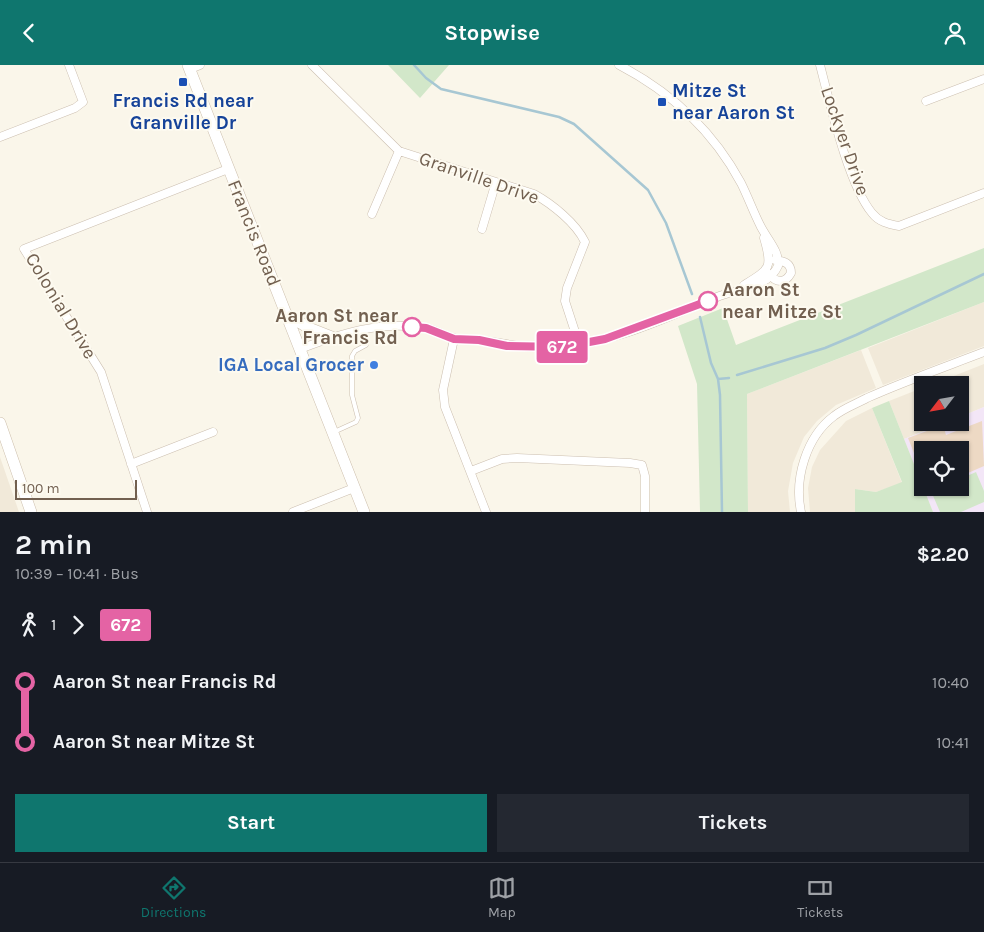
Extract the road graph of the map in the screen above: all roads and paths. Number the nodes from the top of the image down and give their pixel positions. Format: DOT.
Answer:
graph roads {
  1 [pos="69,65"];
  2 [pos="312,65"];
  3 [pos="619,65"];
  4 [pos="820,65"];
  5 [pos="192,66"];
  6 [pos="984,79"];
  7 [pos="926,101"];
  8 [pos="0,137"];
  9 [pos="399,151"];
  10 [pos="228,169"];
  11 [pos="496,182"];
  12 [pos="984,193"];
  13 [pos="372,214"];
  14 [pos="482,229"];
  15 [pos="286,314"];
  16 [pos="365,329"];
  17 [pos="332,337"];
  18 [pos="454,339"];
  19 [pos="580,344"];
  20 [pos="300,349"];
  21 [pos="984,352"];
  22 [pos="0,423"];
  23 [pos="213,431"];
  24 [pos="332,432"];
  25 [pos="131,464"];
  26 [pos="471,471"];
  27 [pos="354,488"];
  28 [pos="31,512"];
  29 [pos="147,512"];
  30 [pos="293,512"];
  31 [pos="364,512"];
  32 [pos="486,512"];
  33 [pos="645,512"];
  34 [pos="801,512"];
  1 -- 8 [label="street"];
  2 -- 9 [label="street, Granville Drive"];
  3 -- 19 [label="street"];
  4 -- 12 [label="street, Lockyer Drive"];
  5 -- 10 [label="main road, Francis Road"];
  6 -- 7 [label="street"];
  9 -- 11 [label="street, Granville Drive"];
  9 -- 13 [label="street"];
  10 -- 15 [label="main road, Francis Road"];
  10 -- 25 [label="street, Colonial Drive"];
  11 -- 14 [label="street"];
  11 -- 19 [label="street, Granville Drive"];
  15 -- 17 [label="main road"];
  15 -- 20 [label="main road, Francis Road"];
  16 -- 17 [label="street"];
  16 -- 18 [label="street"];
  16 -- 24 [label="lane"];
  17 -- 20 [label="street"];
  18 -- 19 [label="street"];
  18 -- 26 [label="street"];
  20 -- 24 [label="main road, Francis Road"];
  21 -- 34 [label="street"];
  22 -- 28 [label="main road"];
  23 -- 25 [label="street"];
  24 -- 27 [label="main road, Francis Road"];
  25 -- 29 [label="street, Colonial Drive"];
  26 -- 32 [label="street"];
  26 -- 33 [label="street"];
  27 -- 30 [label="street"];
  27 -- 31 [label="main road, Francis Road"];
}
